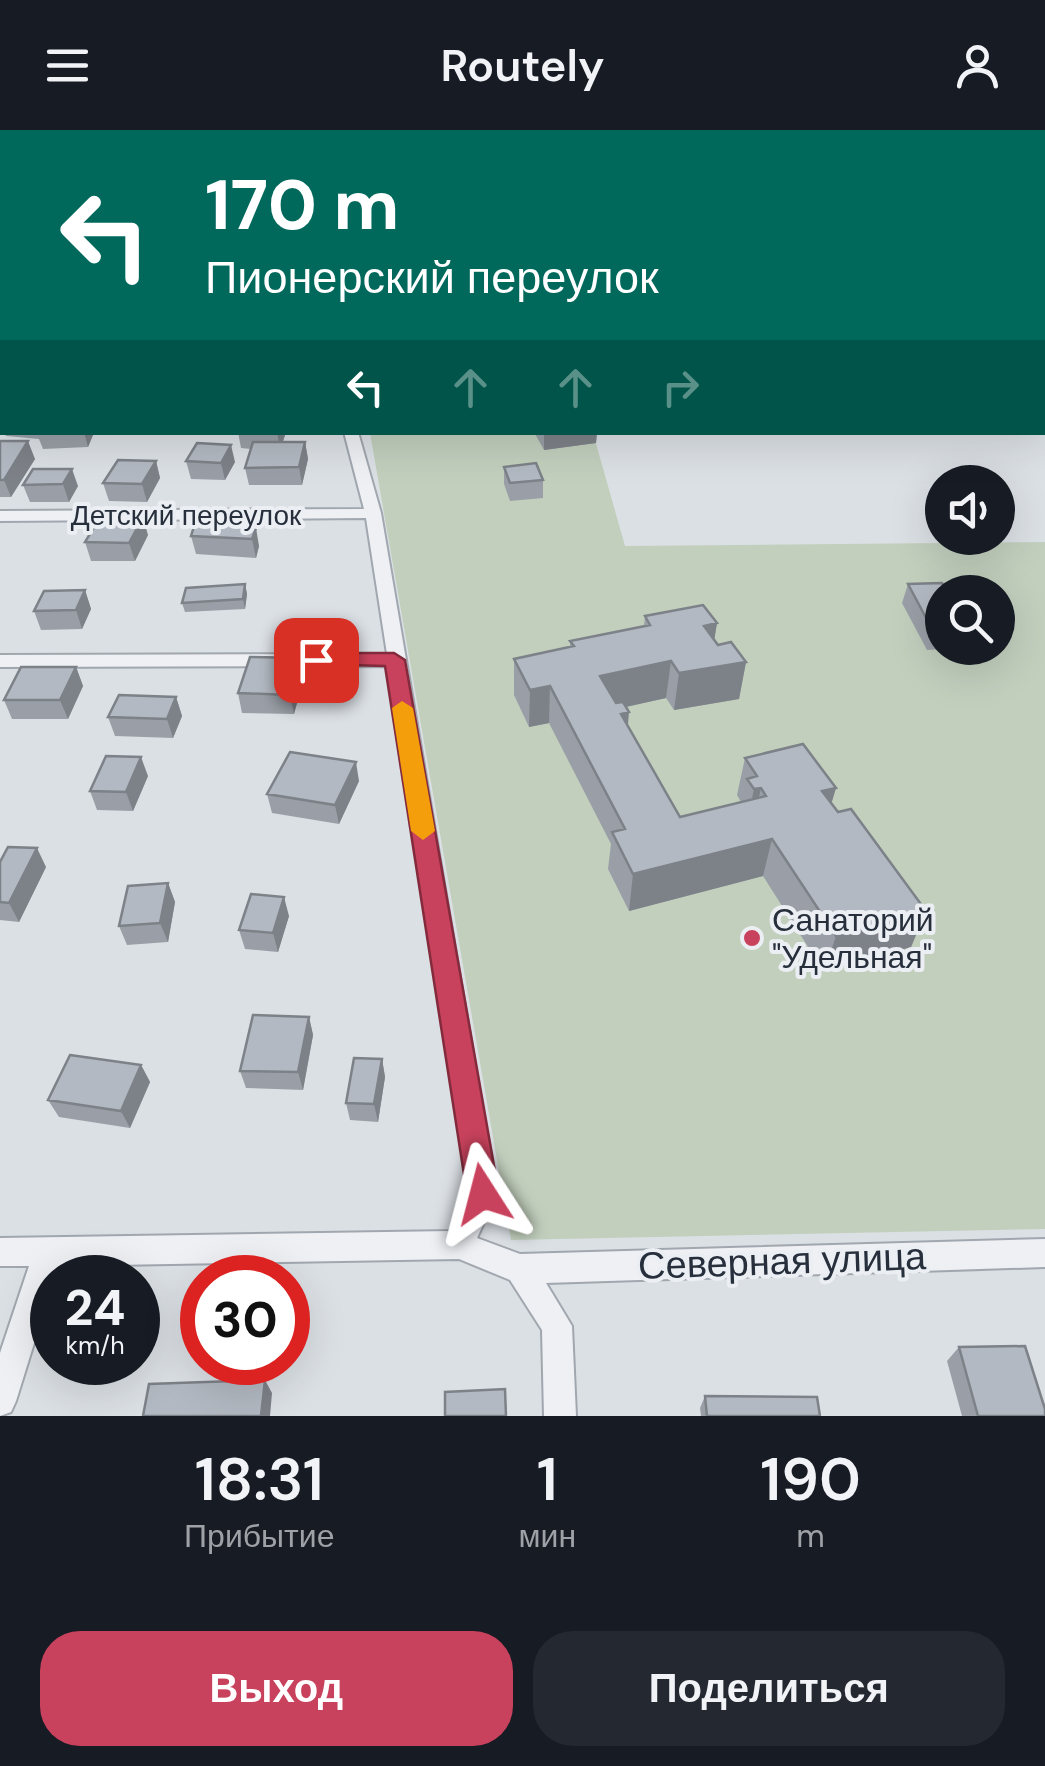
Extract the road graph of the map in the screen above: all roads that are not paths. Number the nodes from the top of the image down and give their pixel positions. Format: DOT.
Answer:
graph roads {
  1 [pos="352,435"];
  2 [pos="373,513"];
  3 [pos="0,516"];
  4 [pos="394,660"];
  5 [pos="0,661"];
  6 [pos="460,1246"];
  7 [pos="48,1251"];
  8 [pos="0,1252"];
  9 [pos="1045,1252"];
  10 [pos="520,1269"];
  11 [pos="0,1401"];
  12 [pos="560,1416"];
  1 -- 2 [label="street"];
  2 -- 3 [label="street, Детский переулок"];
  2 -- 4 [label="street"];
  4 -- 5 [label="street"];
  4 -- 6 [label="street"];
  6 -- 7 [label="street"];
  6 -- 10 [label="street"];
  7 -- 8 [label="street"];
  7 -- 11 [label="street"];
  9 -- 10 [label="street, Северная улица"];
  10 -- 12 [label="street"];
}
